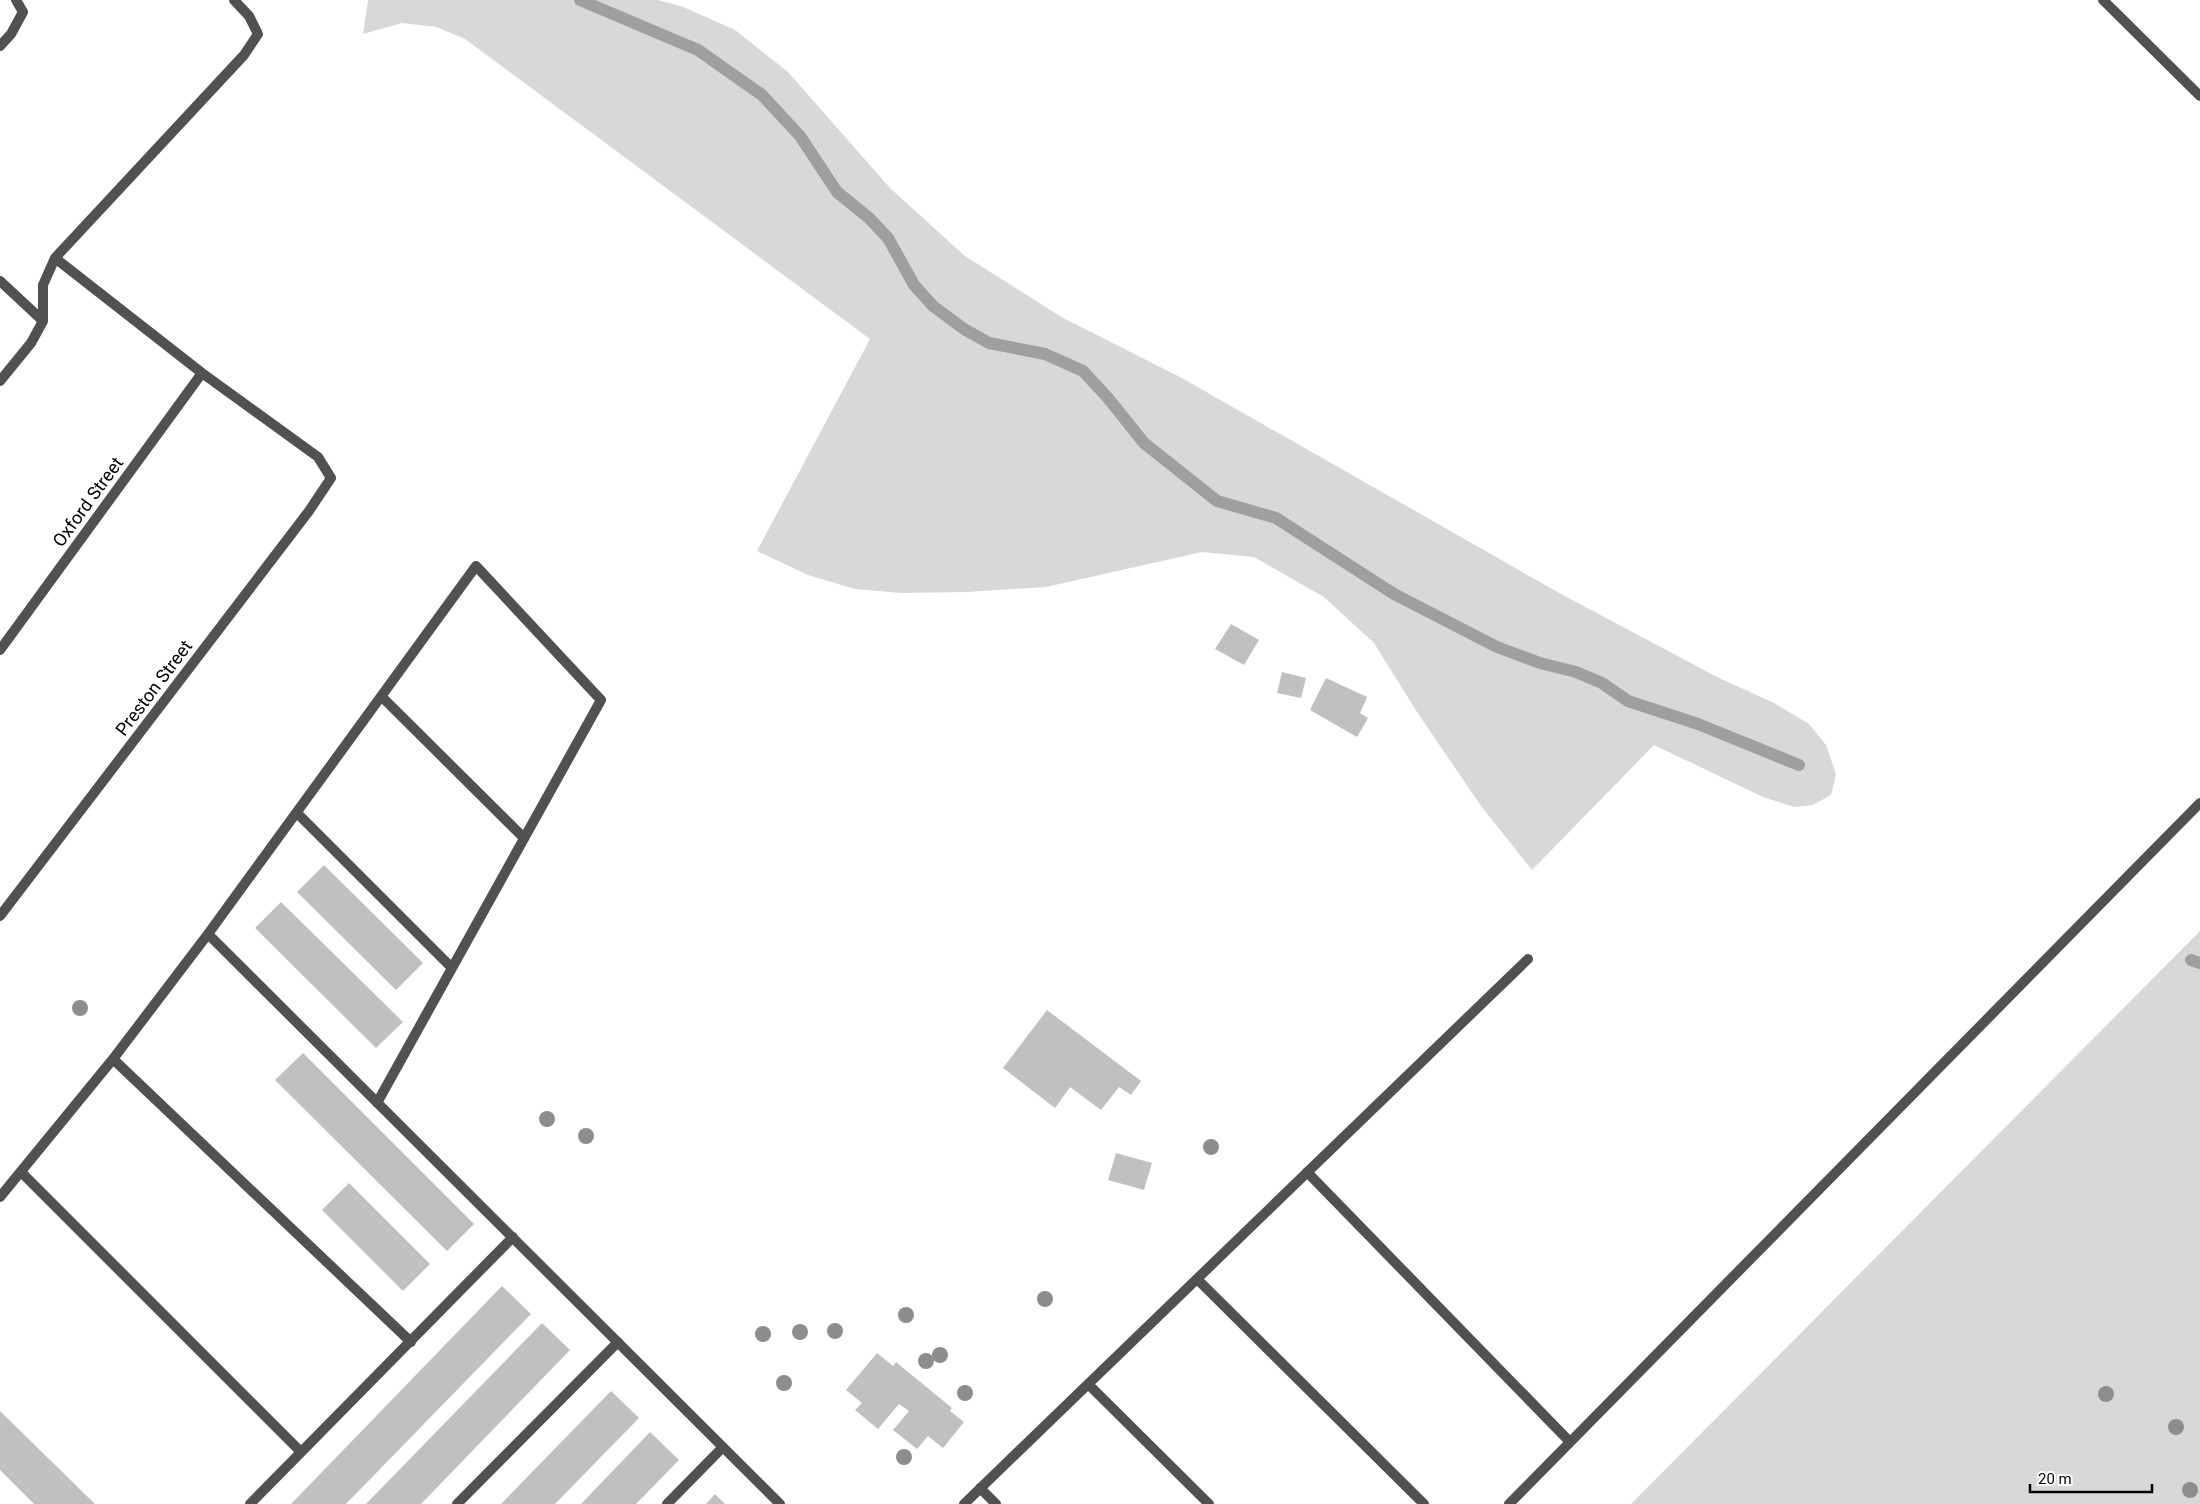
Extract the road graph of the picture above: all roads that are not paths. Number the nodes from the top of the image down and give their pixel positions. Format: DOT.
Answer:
graph roads {
  1 [pos="16,0"];
  2 [pos="234,0"];
  3 [pos="2103,0"];
  4 [pos="0,46"];
  5 [pos="2200,96"];
  6 [pos="54,258"];
  7 [pos="0,281"];
  8 [pos="43,321"];
  9 [pos="202,374"];
  10 [pos="0,381"];
  11 [pos="0,650"];
  12 [pos="382,697"];
  13 [pos="2200,803"];
  14 [pos="297,813"];
  15 [pos="524,838"];
  16 [pos="0,916"];
  17 [pos="208,934"];
  18 [pos="1528,959"];
  19 [pos="452,968"];
  20 [pos="113,1059"];
  21 [pos="378,1103"];
  22 [pos="21,1172"];
  23 [pos="1307,1172"];
  24 [pos="0,1197"];
  25 [pos="513,1237"];
  26 [pos="1197,1279"];
  27 [pos="411,1342"];
  28 [pos="618,1342"];
  29 [pos="1088,1384"];
  30 [pos="1570,1442"];
  31 [pos="723,1447"];
  32 [pos="301,1452"];
  33 [pos="980,1488"];
  34 [pos="250,1504"];
  35 [pos="457,1504"];
  36 [pos="667,1504"];
  37 [pos="780,1504"];
  38 [pos="964,1504"];
  39 [pos="996,1504"];
  40 [pos="1209,1504"];
  41 [pos="1424,1504"];
  42 [pos="1509,1504"];
  1 -- 4 [label="street"];
  2 -- 6 [label="street"];
  3 -- 5 [label="street"];
  6 -- 8 [label="street"];
  6 -- 9 [label="street"];
  7 -- 8 [label="street"];
  8 -- 10 [label="street"];
  9 -- 11 [label="street, Oxford Street"];
  9 -- 16 [label="street, Preston Street"];
  12 -- 14 [label="street"];
  12 -- 15 [label="street"];
  12 -- 15 [label="street"];
  13 -- 30 [label="street"];
  14 -- 17 [label="street"];
  14 -- 19 [label="street"];
  15 -- 19 [label="street"];
  17 -- 20 [label="street"];
  17 -- 21 [label="street"];
  18 -- 23 [label="street"];
  19 -- 21 [label="street"];
  20 -- 22 [label="street"];
  20 -- 27 [label="street"];
  21 -- 25 [label="street"];
  22 -- 24 [label="street"];
  22 -- 32 [label="street"];
  23 -- 26 [label="street"];
  23 -- 30 [label="street"];
  25 -- 27 [label="street"];
  25 -- 28 [label="street"];
  26 -- 29 [label="street"];
  26 -- 41 [label="street"];
  27 -- 32 [label="street"];
  28 -- 31 [label="street"];
  28 -- 35 [label="street"];
  29 -- 33 [label="street"];
  29 -- 40 [label="street"];
  30 -- 42 [label="street"];
  31 -- 36 [label="street"];
  31 -- 37 [label="street"];
  32 -- 34 [label="street"];
  33 -- 38 [label="street"];
  33 -- 39 [label="street"];
}
